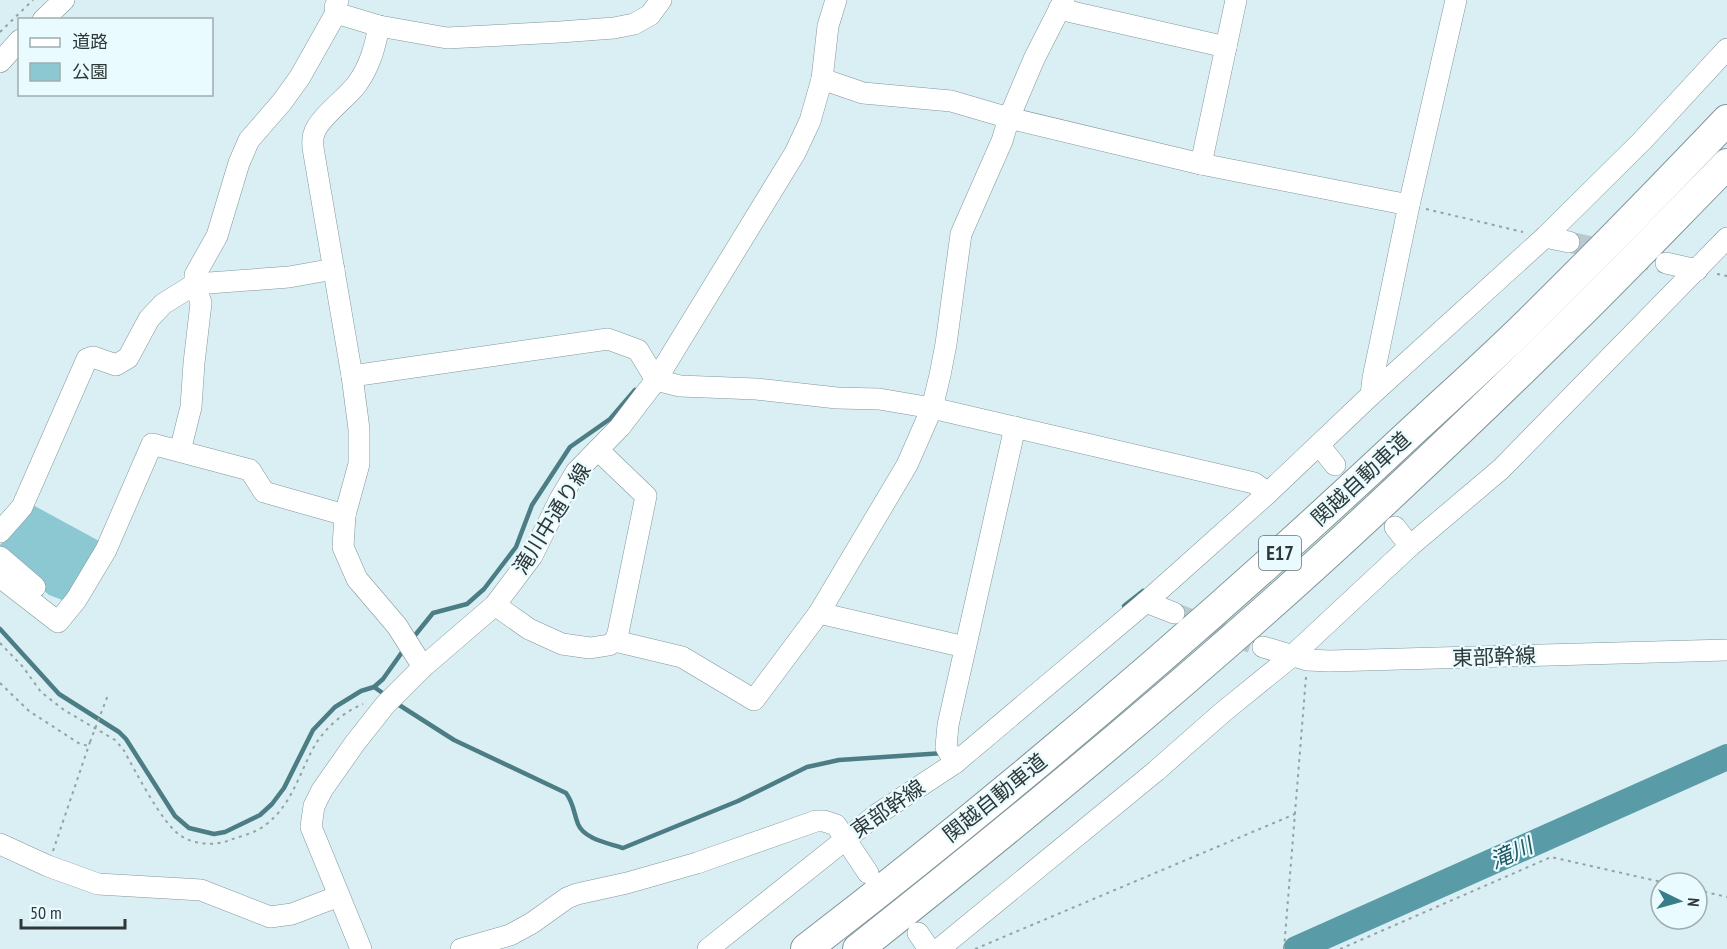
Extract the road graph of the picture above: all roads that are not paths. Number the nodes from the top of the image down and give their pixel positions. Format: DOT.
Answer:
graph roads {
  1 [pos="64,0"];
  2 [pos="661,0"];
  3 [pos="836,0"];
  4 [pos="1236,0"];
  5 [pos="1456,0"];
  6 [pos="1061,5"];
  7 [pos="337,6"];
  8 [pos="45,18"];
  9 [pos="379,27"];
  10 [pos="18,42"];
  11 [pos="1226,47"];
  12 [pos="1727,49"];
  13 [pos="0,62"];
  14 [pos="822,79"];
  15 [pos="1009,118"];
  16 [pos="1726,121"];
  17 [pos="1200,164"];
  18 [pos="1727,164"];
  19 [pos="1409,205"];
  20 [pos="1545,237"];
  21 [pos="1727,238"];
  22 [pos="1569,242"];
  23 [pos="1666,263"];
  24 [pos="334,269"];
  25 [pos="1697,270"];
  26 [pos="195,284"];
  27 [pos="352,376"];
  28 [pos="656,380"];
  29 [pos="1371,395"];
  30 [pos="932,408"];
  31 [pos="1015,427"];
  32 [pos="1319,445"];
  33 [pos="598,450"];
  34 [pos="180,452"];
  35 [pos="1335,465"];
  36 [pos="1268,493"];
  37 [pos="345,515"];
  38 [pos="1395,527"];
  39 [pos="0,532"];
  40 [pos="1410,546"];
  41 [pos="0,557"];
  42 [pos="0,577"];
  43 [pos="1146,602"];
  44 [pos="495,605"];
  45 [pos="819,613"];
  46 [pos="1174,613"];
  47 [pos="65,614"];
  48 [pos="615,641"];
  49 [pos="965,647"];
  50 [pos="1263,647"];
  51 [pos="1727,650"];
  52 [pos="1300,658"];
  53 [pos="423,667"];
  54 [pos="951,756"];
  55 [pos="845,838"];
  56 [pos="0,844"];
  57 [pos="868,873"];
  58 [pos="339,896"];
  59 [pos="361,949"];
  60 [pos="461,949"];
  61 [pos="708,949"];
  62 [pos="806,949"];
  63 [pos="858,949"];
  64 [pos="939,949"];
  1 -- 8 [label="street"];
  2 -- 9 [label="street"];
  3 -- 14 [label="street, 滝川中通り線"];
  4 -- 11 [label="street"];
  5 -- 19 [label="street"];
  6 -- 11 [label="street"];
  6 -- 15 [label="street"];
  7 -- 9 [label="street"];
  7 -- 26 [label="street"];
  9 -- 24 [label="street"];
  10 -- 13 [label="street"];
  11 -- 17 [label="street"];
  12 -- 20 [label="street, 東部幹線"];
  14 -- 15 [label="street"];
  14 -- 28 [label="street, 滝川中通り線"];
  15 -- 17 [label="street"];
  15 -- 30 [label="street"];
  16 -- 62 [label="highway, 関越自動車道 / E17"];
  17 -- 19 [label="street"];
  18 -- 63 [label="highway, 関越自動車道 / E17"];
  19 -- 29 [label="street"];
  20 -- 22 [label="street"];
  20 -- 29 [label="street, 東部幹線"];
  21 -- 25 [label="street"];
  23 -- 25 [label="street"];
  24 -- 26 [label="street"];
  24 -- 27 [label="street"];
  25 -- 40 [label="street"];
  26 -- 34 [label="street"];
  26 -- 39 [label="street"];
  27 -- 28 [label="street"];
  27 -- 37 [label="street"];
  28 -- 30 [label="street"];
  28 -- 33 [label="street, 滝川中通り線"];
  29 -- 32 [label="street, 東部幹線"];
  30 -- 31 [label="street"];
  30 -- 45 [label="street"];
  31 -- 36 [label="street"];
  31 -- 49 [label="street"];
  32 -- 35 [label="street"];
  32 -- 36 [label="street, 東部幹線"];
  33 -- 44 [label="street, 滝川中通り線"];
  33 -- 48 [label="street"];
  34 -- 37 [label="street"];
  34 -- 47 [label="street"];
  36 -- 43 [label="street, 東部幹線"];
  37 -- 53 [label="street"];
  38 -- 40 [label="street"];
  40 -- 52 [label="street"];
  41 -- 47 [label="street"];
  42 -- 47 [label="street"];
  43 -- 46 [label="street"];
  43 -- 54 [label="street, 東部幹線"];
  44 -- 48 [label="street"];
  44 -- 53 [label="street, 滝川中通り線"];
  45 -- 48 [label="street"];
  45 -- 49 [label="street"];
  49 -- 54 [label="street"];
  50 -- 52 [label="street, 東部幹線"];
  51 -- 52 [label="street, 東部幹線"];
  52 -- 64 [label="street"];
  53 -- 58 [label="street, 滝川中通り線"];
  54 -- 55 [label="street, 東部幹線"];
  55 -- 57 [label="street"];
  55 -- 60 [label="street, 東部幹線"];
  55 -- 61 [label="street"];
  56 -- 58 [label="street"];
  58 -- 59 [label="street, 滝川中通り線"];
}
